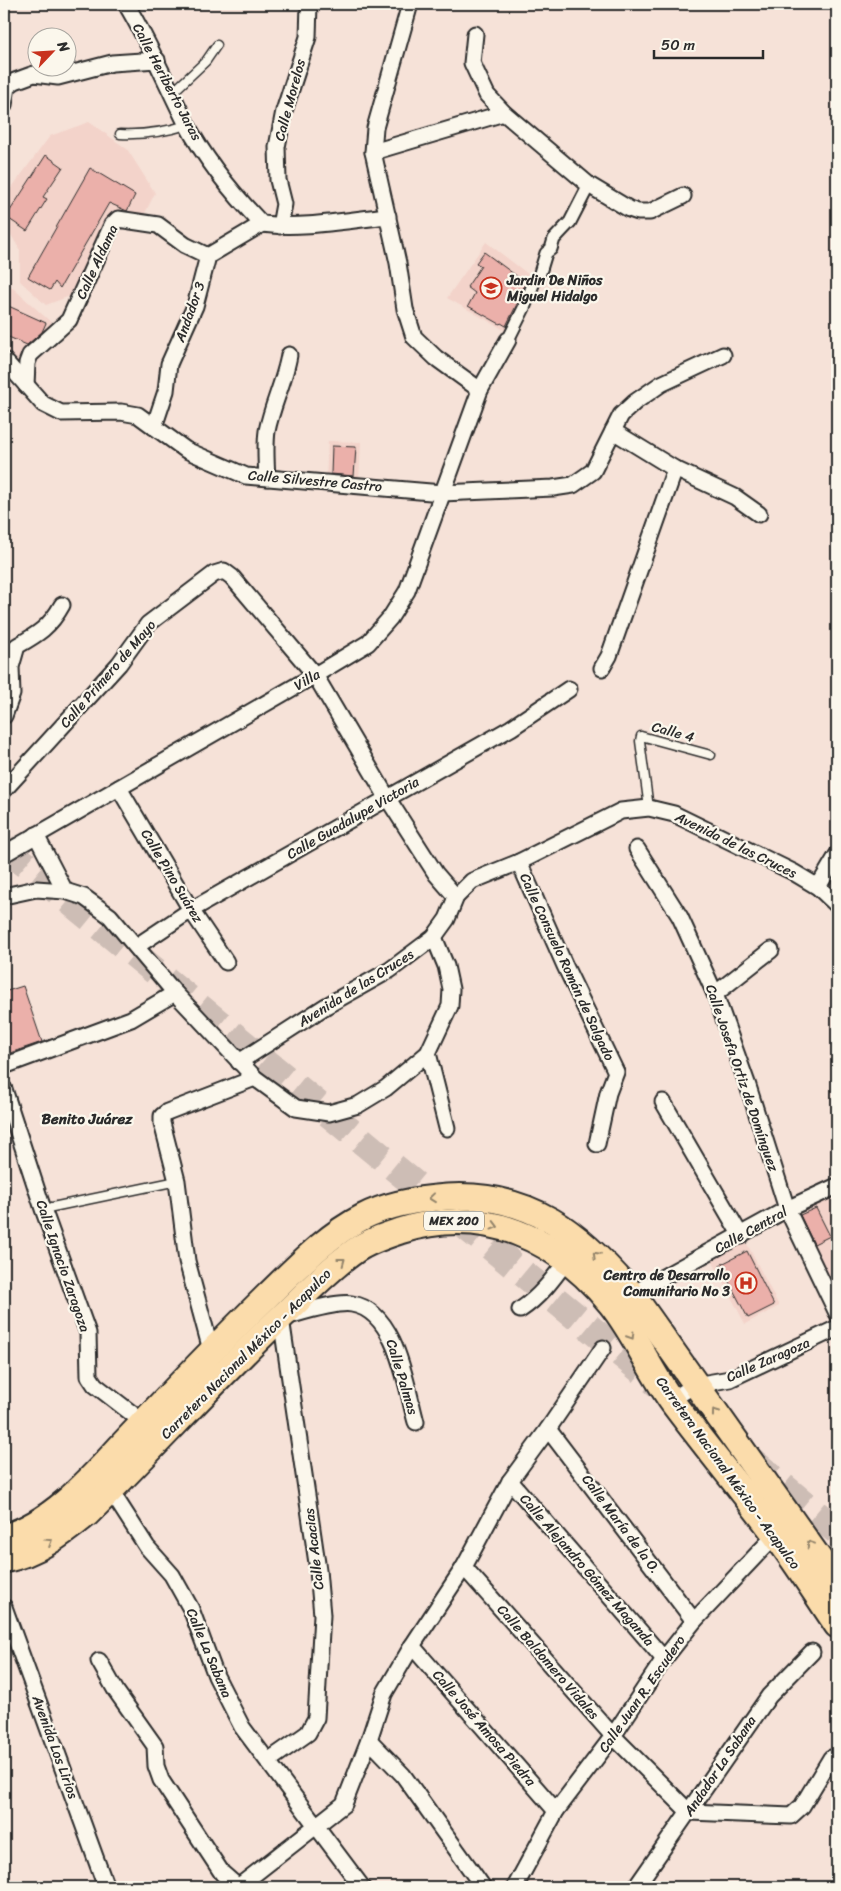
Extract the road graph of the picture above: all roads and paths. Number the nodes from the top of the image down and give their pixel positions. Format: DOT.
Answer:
graph roads {
  1 [pos="126,4"];
  2 [pos="309,4"];
  3 [pos="410,4"];
  4 [pos="475,34"];
  5 [pos="217,45"];
  6 [pos="157,60"];
  7 [pos="172,93"];
  8 [pos="4,105"];
  9 [pos="504,113"];
  10 [pos="187,125"];
  11 [pos="120,134"];
  12 [pos="373,152"];
  13 [pos="589,185"];
  14 [pos="683,196"];
  15 [pos="388,216"];
  16 [pos="262,224"];
  17 [pos="280,226"];
  18 [pos="208,256"];
  19 [pos="508,340"];
  20 [pos="289,355"];
  21 [pos="723,355"];
  22 [pos="4,360"];
  23 [pos="26,385"];
  24 [pos="480,390"];
  25 [pos="154,428"];
  26 [pos="613,431"];
  27 [pos="675,470"];
  28 [pos="267,478"];
  29 [pos="442,493"];
  30 [pos="759,514"];
  31 [pos="62,605"];
  32 [pos="602,668"];
  33 [pos="315,675"];
  34 [pos="569,689"];
  35 [pos="4,716"];
  36 [pos="711,755"];
  37 [pos="119,788"];
  38 [pos="4,790"];
  39 [pos="388,799"];
  40 [pos="649,808"];
  41 [pos="36,835"];
  42 [pos="637,849"];
  43 [pos="4,854"];
  44 [pos="837,855"];
  45 [pos="519,862"];
  46 [pos="818,887"];
  47 [pos="65,891"];
  48 [pos="4,896"];
  49 [pos="456,897"];
  50 [pos="837,905"];
  51 [pos="191,910"];
  52 [pos="434,937"];
  53 [pos="137,946"];
  54 [pos="771,950"];
  55 [pos="226,962"];
  56 [pos="175,994"];
  57 [pos="714,994"];
  58 [pos="428,1053"];
  59 [pos="239,1062"];
  60 [pos="4,1066"];
  61 [pos="254,1078"];
  62 [pos="4,1089"];
  63 [pos="663,1102"];
  64 [pos="446,1128"];
  65 [pos="597,1144"];
  66 [pos="177,1181"];
  67 [pos="837,1186"];
  68 [pos="43,1209"];
  69 [pos="787,1209"];
  70 [pos="741,1236"];
  71 [pos="567,1260"];
  72 [pos="622,1300"];
  73 [pos="520,1310"];
  74 [pos="837,1313"];
  75 [pos="281,1318"];
  76 [pos="837,1328"];
  77 [pos="603,1348"];
  78 [pos="211,1350"];
  79 [pos="695,1385"];
  80 [pos="671,1400"];
  81 [pos="143,1422"];
  82 [pos="416,1422"];
  83 [pos="548,1429"];
  84 [pos="510,1481"];
  85 [pos="111,1491"];
  86 [pos="784,1527"];
  87 [pos="4,1537"];
  88 [pos="4,1560"];
  89 [pos="464,1567"];
  90 [pos="837,1584"];
  91 [pos="4,1607"];
  92 [pos="694,1620"];
  93 [pos="837,1625"];
  94 [pos="412,1646"];
  95 [pos="812,1652"];
  96 [pos="664,1659"];
  97 [pos="99,1661"];
  98 [pos="613,1736"];
  99 [pos="369,1740"];
  100 [pos="831,1758"];
  101 [pos="268,1761"];
  102 [pos="556,1811"];
  103 [pos="689,1812"];
  104 [pos="316,1827"];
  105 [pos="106,1887"];
  106 [pos="238,1887"];
  107 [pos="362,1887"];
  108 [pos="483,1887"];
  109 [pos="515,1887"];
  110 [pos="636,1887"];
  1 -- 6 [label="street, Calle Heriberto Jaras"];
  2 -- 17 [label="street, Calle Morelos"];
  3 -- 12 [label="street"];
  4 -- 9 [label="street"];
  5 -- 7 [label="lane"];
  6 -- 7 [label="street, Calle Heriberto Jaras"];
  6 -- 8 [label="street"];
  7 -- 10 [label="street, Calle Heriberto Jaras"];
  9 -- 12 [label="street"];
  9 -- 13 [label="street"];
  10 -- 11 [label="lane"];
  10 -- 16 [label="street, Calle Heriberto Jaras"];
  12 -- 15 [label="street"];
  13 -- 14 [label="street"];
  13 -- 19 [label="street"];
  15 -- 17 [label="street"];
  15 -- 24 [label="street"];
  16 -- 17 [label="street"];
  16 -- 18 [label="street"];
  18 -- 23 [label="street, Calle Aldama"];
  18 -- 25 [label="street, Andador 3"];
  19 -- 24 [label="street, Villa"];
  20 -- 28 [label="street"];
  21 -- 26 [label="street"];
  22 -- 23 [label="street, Calle Silvestre Castro"];
  23 -- 25 [label="street, Calle Silvestre Castro"];
  24 -- 29 [label="street, Villa"];
  25 -- 28 [label="street, Calle Silvestre Castro"];
  26 -- 27 [label="street"];
  26 -- 29 [label="street, Calle Silvestre Castro"];
  27 -- 30 [label="street"];
  27 -- 32 [label="street"];
  28 -- 29 [label="street, Calle Silvestre Castro"];
  29 -- 33 [label="street, Villa"];
  31 -- 35 [label="street"];
  33 -- 37 [label="street, Villa"];
  33 -- 38 [label="street, Calle Primero de Mayo"];
  33 -- 39 [label="street"];
  34 -- 39 [label="street, Calle Guadalupe Victoria"];
  36 -- 40 [label="lane, Calle 4"];
  37 -- 41 [label="street, Villa"];
  37 -- 51 [label="street, Calle Pino Suárez"];
  39 -- 49 [label="street"];
  39 -- 51 [label="street, Calle Guadalupe Victoria"];
  40 -- 45 [label="street, Avenida de las Cruces"];
  40 -- 46 [label="street, Avenida de las Cruces"];
  41 -- 43 [label="street, Villa"];
  41 -- 47 [label="street"];
  42 -- 57 [label="street, Calle Josefa Ortiz de Domínguez"];
  44 -- 46 [label="street"];
  45 -- 49 [label="street, Avenida de las Cruces"];
  45 -- 65 [label="street, Calle Consuelo Román de Salgado"];
  46 -- 50 [label="street, Avenida de las Cruces"];
  47 -- 48 [label="street"];
  47 -- 53 [label="street"];
  49 -- 52 [label="street, Avenida de las Cruces"];
  51 -- 53 [label="street, Calle Guadalupe Victoria"];
  51 -- 55 [label="street, Calle Pino Suárez"];
  52 -- 58 [label="street"];
  52 -- 59 [label="street, Avenida de las Cruces"];
  53 -- 56 [label="street"];
  54 -- 57 [label="street"];
  56 -- 59 [label="street"];
  56 -- 60 [label="street"];
  57 -- 69 [label="street, Calle Josefa Ortiz de Domínguez"];
  58 -- 61 [label="street"];
  58 -- 64 [label="street"];
  59 -- 61 [label="street"];
  61 -- 66 [label="street"];
  62 -- 68 [label="street, Calle Ignacio Zaragoza"];
  63 -- 70 [label="street"];
  66 -- 68 [label="lane"];
  66 -- 78 [label="street"];
  67 -- 69 [label="street, Calle Central"];
  68 -- 81 [label="street, Calle Ignacio Zaragoza"];
  69 -- 70 [label="street, Calle Central"];
  69 -- 74 [label="street, Calle Josefa Ortiz de Domínguez"];
  70 -- 72 [label="street, Calle Central"];
  71 -- 72 [label="main road, Carretera Nacional México - Acapulco / MEX 200"];
  71 -- 73 [label="street"];
  75 -- 71 [label="main road, Carretera Nacional México - Acapulco / MEX 200, one-way"];
  72 -- 78 [label="main road, Carretera Nacional México - Acapulco / MEX 200, one-way"];
  72 -- 79 [label="main road, Carretera Nacional México - Acapulco / MEX 200"];
  72 -- 80 [label="main road, Carretera Nacional México - Acapulco / MEX 200, one-way"];
  75 -- 82 [label="street, Calle Palmas"];
  75 -- 85 [label="main road, Carretera Nacional México - Acapulco / MEX 200"];
  75 -- 101 [label="street, Calle Acacias"];
  76 -- 79 [label="street, Calle Zaragoza"];
  77 -- 83 [label="street"];
  78 -- 81 [label="main road, Carretera Nacional México - Acapulco / MEX 200"];
  79 -- 80 [label="street, Calle Zaragoza"];
  86 -- 79 [label="main road, Carretera Nacional México - Acapulco / MEX 200, one-way"];
  80 -- 86 [label="main road, Carretera Nacional México - Acapulco / MEX 200"];
  81 -- 87 [label="main road, Carretera Nacional México - Acapulco / MEX 200"];
  83 -- 84 [label="street"];
  83 -- 92 [label="street, Calle María de la O."];
  84 -- 89 [label="street"];
  84 -- 96 [label="street, Calle Alejandro Gómez Maganda"];
  88 -- 85 [label="main road, Carretera Nacional México - Acapulco / MEX 200, one-way"];
  85 -- 101 [label="street, Calle La Sabana"];
  90 -- 86 [label="main road, Carretera Nacional México - Acapulco / MEX 200, one-way"];
  86 -- 92 [label="street, Calle Juan R. Escudero"];
  86 -- 93 [label="main road, Carretera Nacional México - Acapulco / MEX 200"];
  89 -- 94 [label="street"];
  89 -- 98 [label="street, Calle Baldomero Vidales"];
  91 -- 105 [label="street, Avenida Los Lirios"];
  92 -- 96 [label="street, Calle Juan R. Escudero"];
  94 -- 99 [label="street"];
  94 -- 102 [label="street, Calle José Amosa Piedra"];
  95 -- 103 [label="street, Andador La Sabana"];
  96 -- 98 [label="street, Calle Juan R. Escudero"];
  97 -- 106 [label="street"];
  98 -- 102 [label="street, Calle Juan R. Escudero"];
  98 -- 103 [label="street, Calle Baldomero Vidales"];
  99 -- 104 [label="street"];
  99 -- 108 [label="street"];
  100 -- 103 [label="street"];
  101 -- 104 [label="street, Calle La Sabana"];
  102 -- 109 [label="street, Calle Juan R. Escudero"];
  103 -- 110 [label="street, Andador La Sabana"];
  104 -- 106 [label="street"];
  104 -- 107 [label="street, Calle La Sabana"];
}
